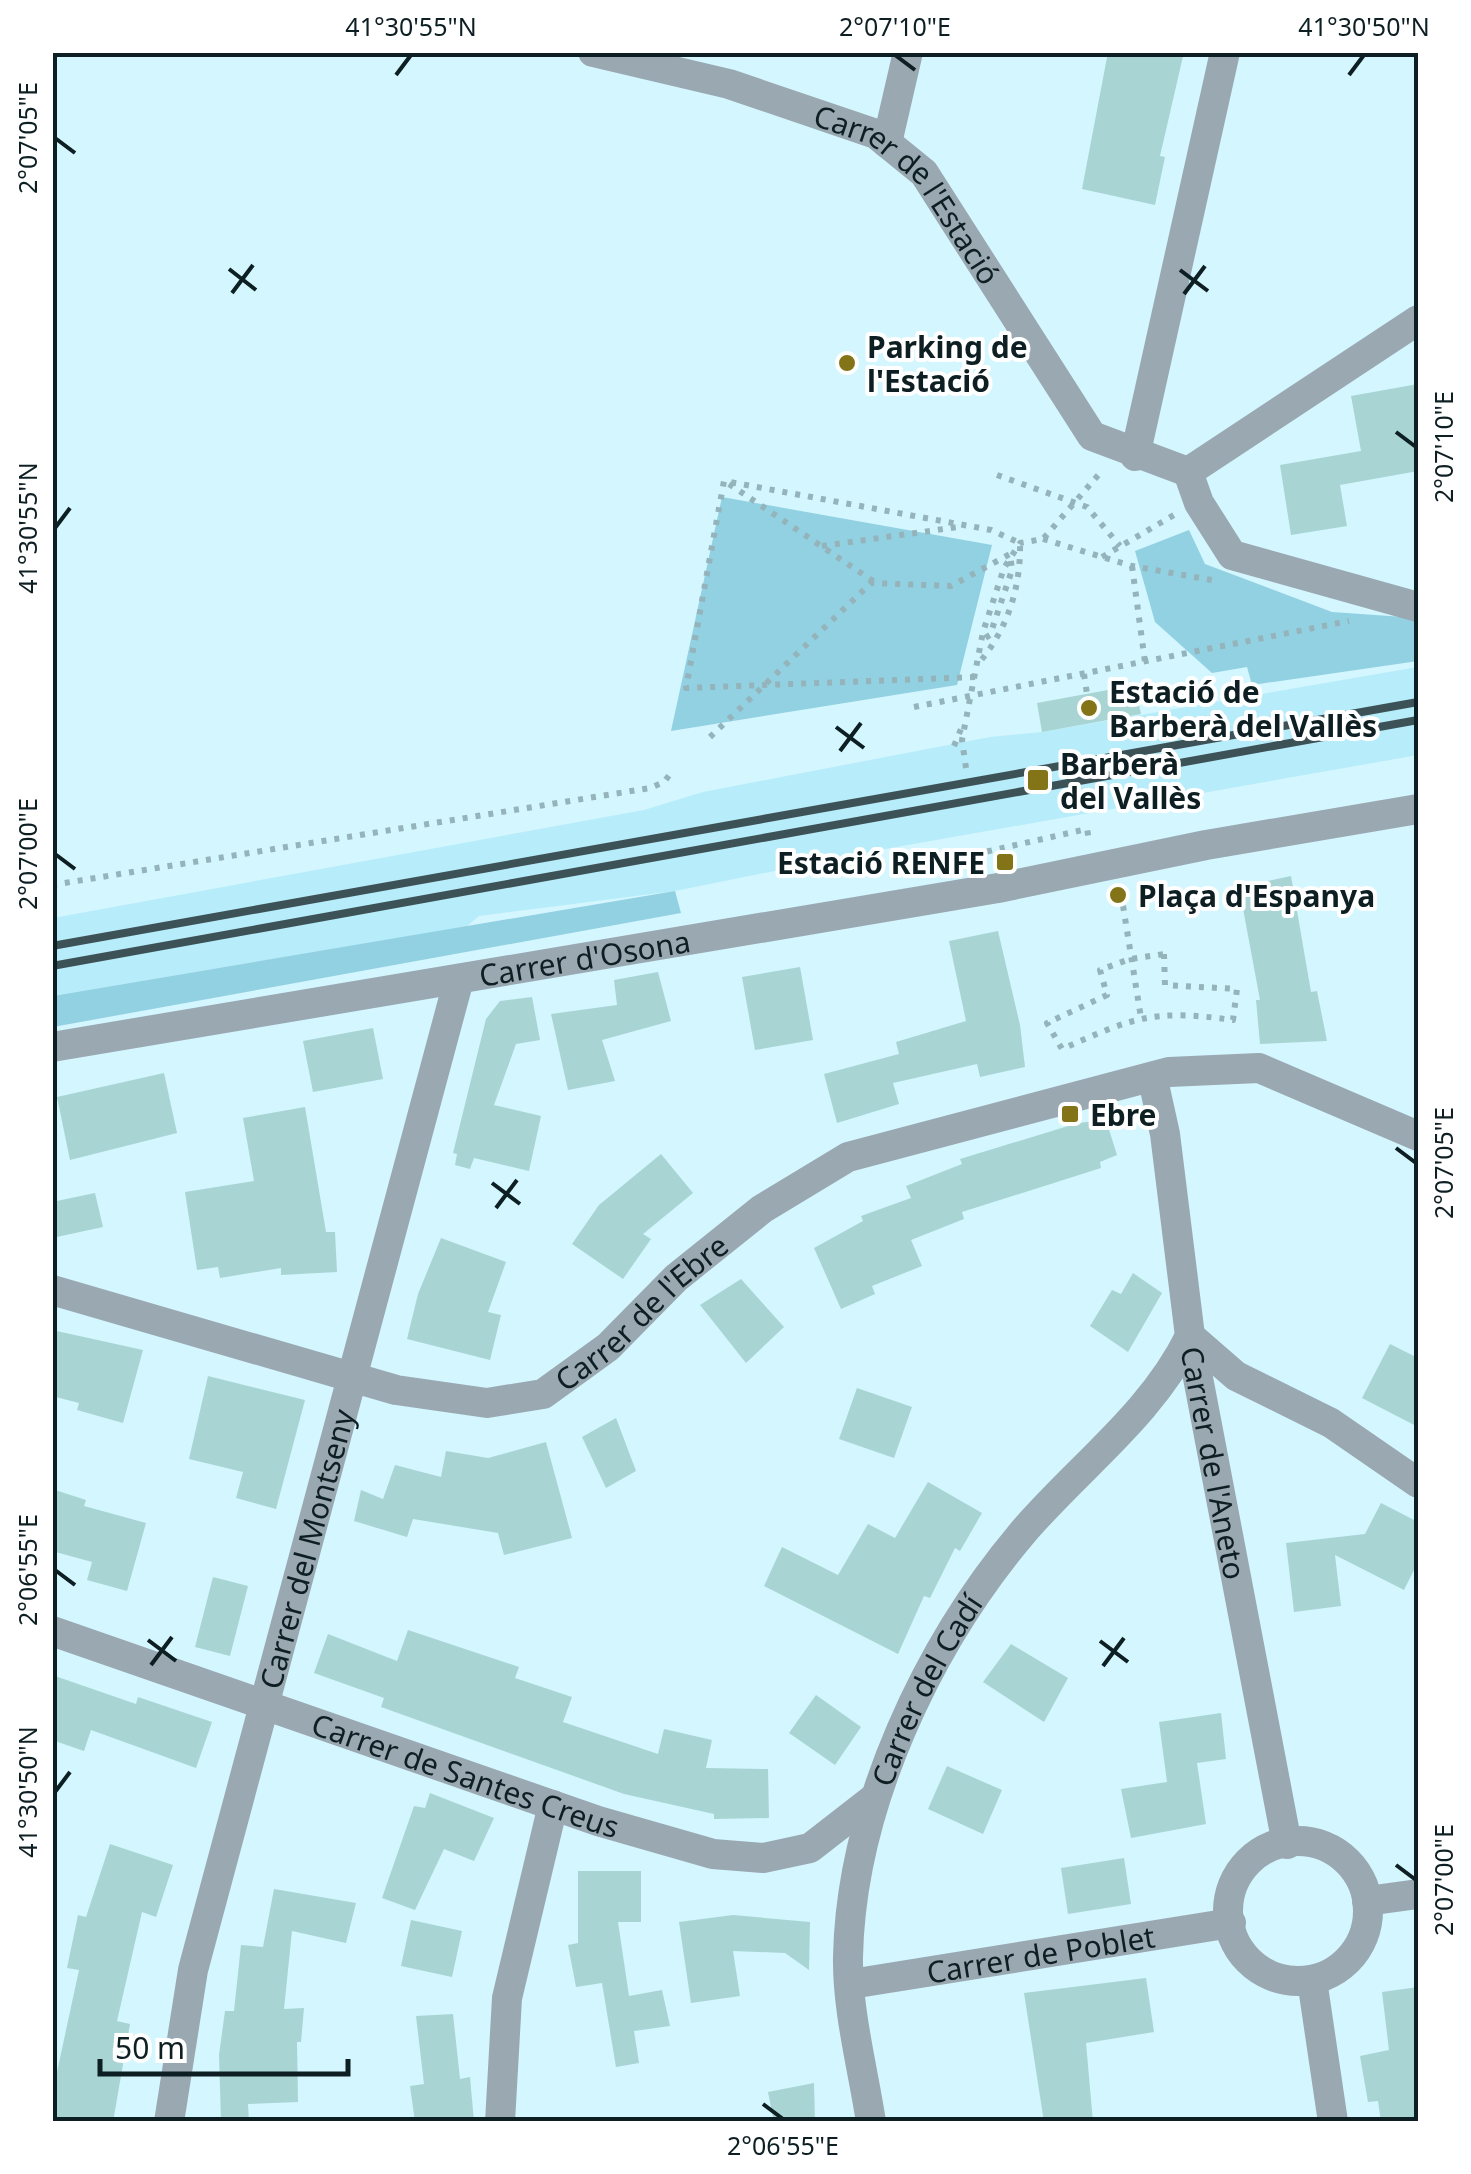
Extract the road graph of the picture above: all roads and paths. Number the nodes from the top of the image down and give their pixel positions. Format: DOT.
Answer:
graph roads {
  1 [pos="593,52"];
  2 [pos="908,52"];
  3 [pos="1225,52"];
  4 [pos="718,67"];
  5 [pos="886,144"];
  6 [pos="1418,320"];
  7 [pos="1136,456"];
  8 [pos="1100,472"];
  9 [pos="1188,472"];
  10 [pos="997,475"];
  11 [pos="724,481"];
  12 [pos="1074,503"];
  13 [pos="1183,510"];
  14 [pos="967,526"];
  15 [pos="1020,543"];
  16 [pos="821,546"];
  17 [pos="1120,546"];
  18 [pos="1010,554"];
  19 [pos="1101,557"];
  20 [pos="1132,566"];
  21 [pos="876,583"];
  22 [pos="1418,607"];
  23 [pos="1357,620"];
  24 [pos="1145,662"];
  25 [pos="977,665"];
  26 [pos="1084,674"];
  27 [pos="974,678"];
  28 [pos="767,686"];
  29 [pos="1086,694"];
  30 [pos="971,696"];
  31 [pos="914,707"];
  32 [pos="968,713"];
  33 [pos="710,738"];
  34 [pos="954,746"];
  35 [pos="966,768"];
  36 [pos="671,772"];
  37 [pos="1418,809"];
  38 [pos="1090,846"];
  39 [pos="950,860"];
  40 [pos="1118,870"];
  41 [pos="52,885"];
  42 [pos="1130,959"];
  43 [pos="459,979"];
  44 [pos="1141,1018"];
  45 [pos="52,1047"];
  46 [pos="1153,1080"];
  47 [pos="1418,1136"];
  48 [pos="52,1290"];
  49 [pos="1190,1336"];
  50 [pos="353,1375"];
  51 [pos="1418,1483"];
  52 [pos="52,1631"];
  53 [pos="264,1708"];
  54 [pos="873,1799"];
  55 [pos="553,1805"];
  56 [pos="1287,1844"];
  57 [pos="1418,1894"];
  58 [pos="1366,1902"];
  59 [pos="1230,1923"];
  60 [pos="1312,1980"];
  61 [pos="851,1984"];
  62 [pos="169,2122"];
  63 [pos="500,2122"];
  64 [pos="871,2122"];
  65 [pos="1334,2122"];
  1 -- 4 [label="street, Carrer de l'Estació"];
  2 -- 5 [label="street"];
  3 -- 7 [label="street"];
  4 -- 5 [label="street, Carrer de l'Estació"];
  5 -- 7 [label="street, Carrer de l'Estació"];
  6 -- 9 [label="street"];
  7 -- 9 [label="street, Carrer de l'Estació"];
  8 -- 12 [label="path"];
  9 -- 22 [label="street"];
  10 -- 12 [label="path"];
  11 -- 14 [label="path"];
  11 -- 16 [label="path"];
  11 -- 28 [label="path"];
  12 -- 15 [label="path"];
  12 -- 17 [label="path"];
  13 -- 17 [label="path"];
  14 -- 15 [label="path"];
  14 -- 16 [label="path"];
  15 -- 18 [label="path"];
  15 -- 25 [label="path"];
  16 -- 21 [label="path"];
  17 -- 19 [label="path"];
  18 -- 21 [label="path"];
  18 -- 25 [label="path"];
  20 -- 24 [label="path"];
  21 -- 28 [label="path"];
  23 -- 24 [label="path"];
  24 -- 26 [label="path"];
  25 -- 27 [label="path"];
  26 -- 29 [label="path"];
  26 -- 30 [label="path"];
  27 -- 28 [label="path"];
  27 -- 30 [label="path"];
  28 -- 33 [label="path"];
  30 -- 31 [label="path"];
  30 -- 32 [label="path"];
  32 -- 34 [label="path"];
  32 -- 35 [label="path"];
  36 -- 41 [label="path"];
  37 -- 40 [label="street, Carrer d'Osona"];
  38 -- 39 [label="path"];
  40 -- 42 [label="path"];
  40 -- 43 [label="street, Carrer d'Osona"];
  42 -- 44 [label="path"];
  42 -- 44 [label="path"];
  42 -- 44 [label="path"];
  43 -- 45 [label="street, Carrer d'Osona"];
  43 -- 50 [label="street, Carrer del Montseny"];
  46 -- 47 [label="street, Carrer de l'Ebre"];
  46 -- 49 [label="street, Carrer de l'Aneto"];
  46 -- 50 [label="street, Carrer de l'Ebre"];
  48 -- 50 [label="street, Carrer de l'Ebre"];
  49 -- 51 [label="street"];
  49 -- 54 [label="street, Carrer del Cadí"];
  49 -- 56 [label="street, Carrer de l'Aneto"];
  50 -- 53 [label="street, Carrer del Montseny"];
  52 -- 53 [label="street, Carrer de Santes Creus"];
  53 -- 55 [label="street, Carrer de Santes Creus"];
  53 -- 62 [label="street, Carrer del Montseny"];
  54 -- 55 [label="street, Carrer de Santes Creus"];
  54 -- 61 [label="street, Carrer del Cadí"];
  55 -- 63 [label="street"];
  56 -- 58 [label="street"];
  56 -- 59 [label="street"];
  57 -- 58 [label="street"];
  58 -- 60 [label="street"];
  59 -- 60 [label="street"];
  59 -- 61 [label="street, Carrer de Poblet"];
  60 -- 65 [label="street"];
  61 -- 64 [label="street, Carrer del Cadí"];
}
